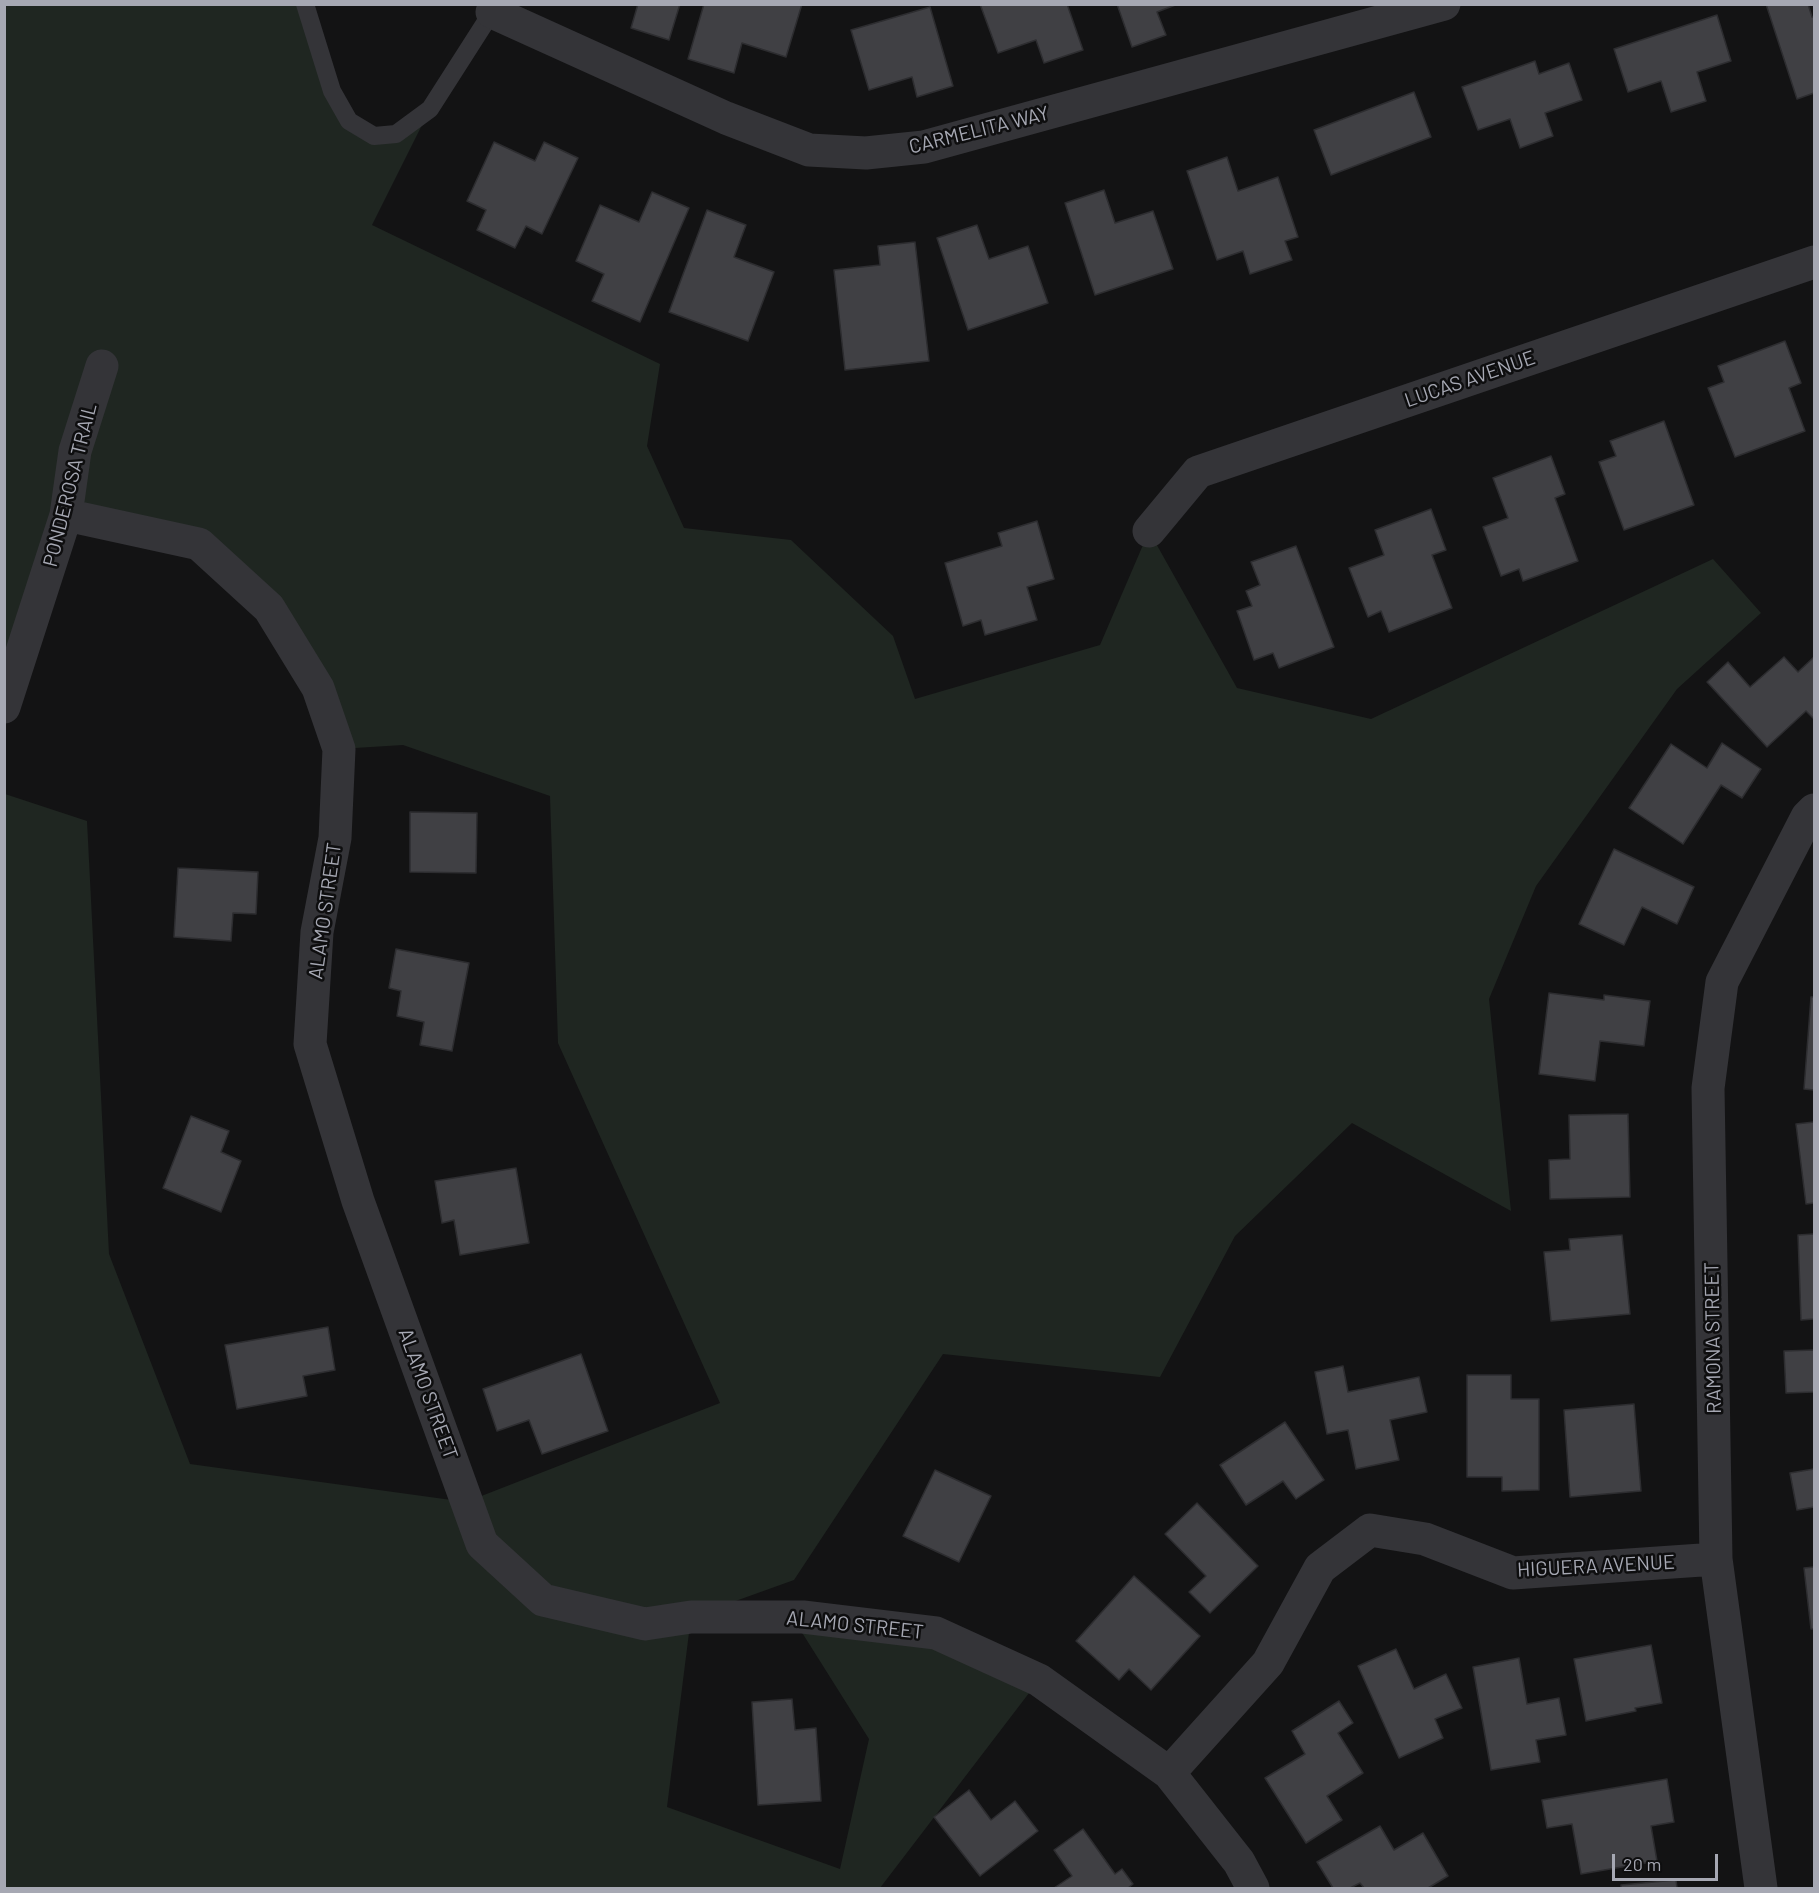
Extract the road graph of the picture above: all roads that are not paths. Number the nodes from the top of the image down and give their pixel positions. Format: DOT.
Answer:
graph roads {
  1 [pos="305,4"];
  2 [pos="1444,4"];
  3 [pos="492,12"];
  4 [pos="1815,262"];
  5 [pos="102,366"];
  6 [pos="66,515"];
  7 [pos="1149,531"];
  8 [pos="4,707"];
  9 [pos="1815,810"];
  10 [pos="1716,1558"];
  11 [pos="1168,1773"];
  12 [pos="1253,1888"];
  13 [pos="1761,1888"];
  1 -- 3 [label="lane"];
  2 -- 3 [label="street, CARMELITA WAY"];
  4 -- 7 [label="street, LUCAS AVENUE"];
  5 -- 6 [label="street, PONDEROSA TRAIL"];
  6 -- 8 [label="street, PONDEROSA TRAIL"];
  6 -- 11 [label="street, ALAMO STREET"];
  9 -- 10 [label="street, RAMONA STREET"];
  10 -- 11 [label="street, HIGUERA AVENUE"];
  10 -- 13 [label="street, RAMONA STREET"];
  11 -- 12 [label="street, ALAMO STREET"];
}
